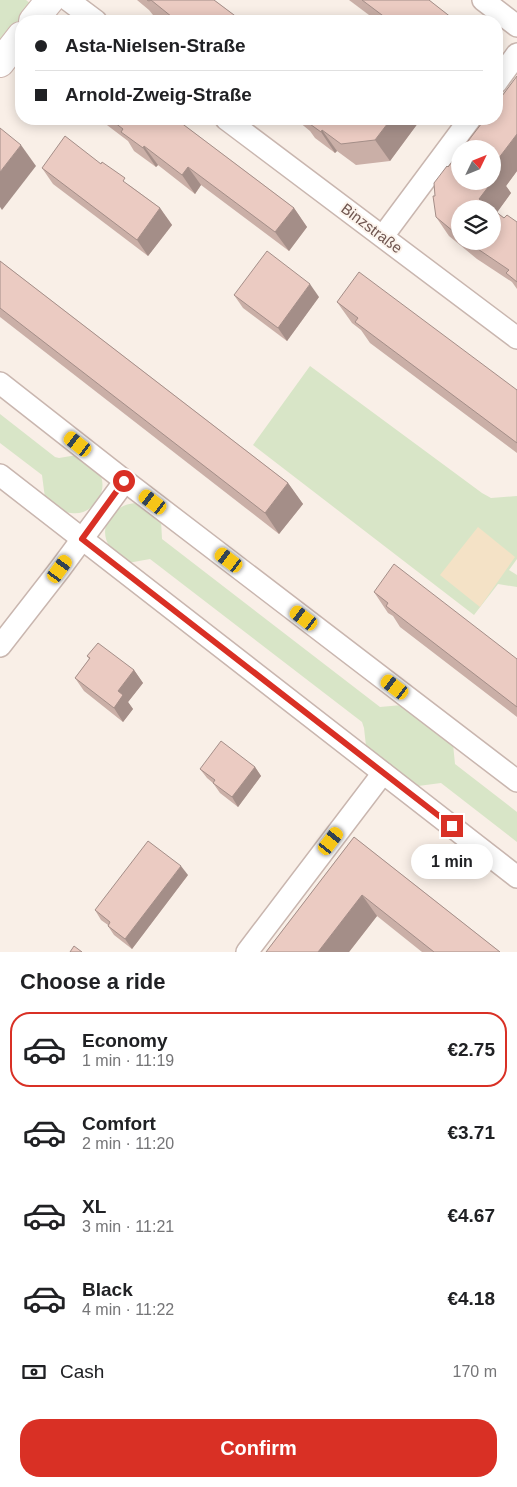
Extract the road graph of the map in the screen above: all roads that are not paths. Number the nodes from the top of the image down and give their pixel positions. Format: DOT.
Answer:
graph roads {
  1 [pos="50,0"];
  2 [pos="68,0"];
  3 [pos="483,0"];
  4 [pos="38,15"];
  5 [pos="88,15"];
  6 [pos="503,15"];
  7 [pos="503,15"];
  8 [pos="517,26"];
  9 [pos="15,44"];
  10 [pos="517,54"];
  11 [pos="0,63"];
  12 [pos="503,73"];
  13 [pos="234,125"];
  14 [pos="466,125"];
  15 [pos="383,236"];
  16 [pos="517,338"];
  17 [pos="0,383"];
  18 [pos="0,475"];
  19 [pos="124,481"];
  20 [pos="82,539"];
  21 [pos="0,646"];
  22 [pos="383,773"];
  23 [pos="517,781"];
  24 [pos="517,877"];
  25 [pos="247,952"];
  1 -- 4 [label="street"];
  2 -- 5 [label="street"];
  3 -- 6 [label="street"];
  7 -- 8 [label="street"];
  9 -- 11 [label="street"];
  10 -- 12 [label="street"];
  13 -- 15 [label="street, Binzstraße"];
  14 -- 15 [label="street"];
  15 -- 16 [label="street, Binzstraße"];
  17 -- 19 [label="street"];
  18 -- 20 [label="street"];
  19 -- 20 [label="street"];
  19 -- 23 [label="street"];
  20 -- 21 [label="street"];
  20 -- 22 [label="street"];
  22 -- 24 [label="street"];
  22 -- 25 [label="street"];
}
